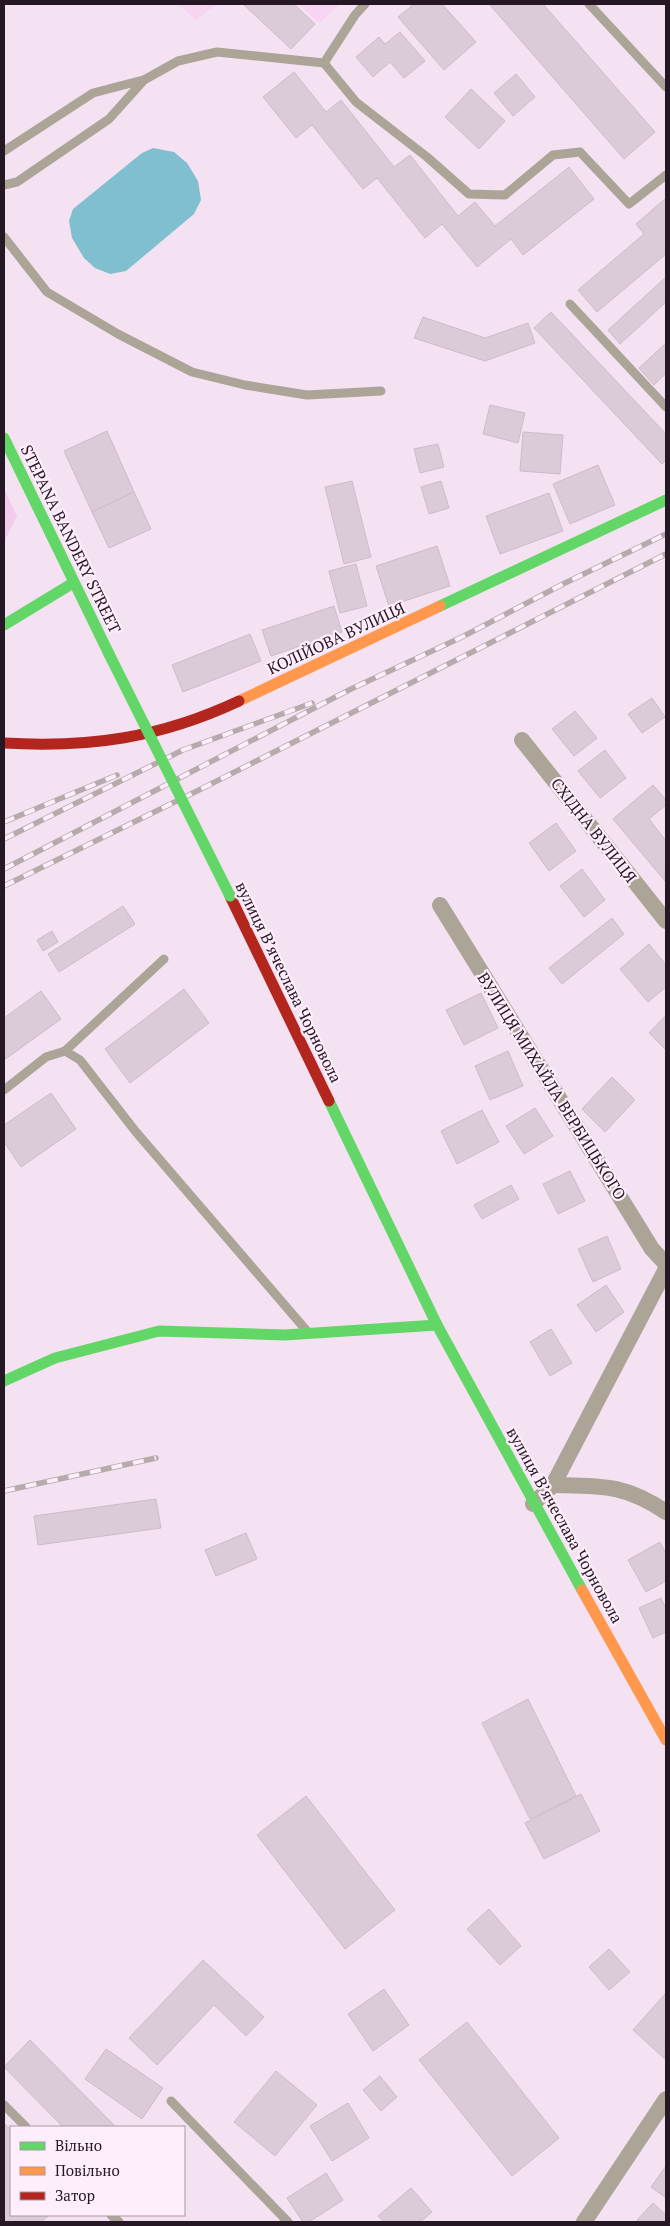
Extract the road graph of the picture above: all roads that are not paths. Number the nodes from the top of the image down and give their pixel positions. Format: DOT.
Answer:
graph roads {
  1 [pos="365,4"];
  2 [pos="589,4"];
  3 [pos="324,63"];
  4 [pos="144,80"];
  5 [pos="666,86"];
  6 [pos="4,151"];
  7 [pos="666,175"];
  8 [pos="4,185"];
  9 [pos="4,238"];
  10 [pos="570,304"];
  11 [pos="381,391"];
  12 [pos="666,408"];
  13 [pos="4,438"];
  14 [pos="666,500"];
  15 [pos="72,583"];
  16 [pos="4,625"];
  17 [pos="109,654"];
  18 [pos="522,740"];
  19 [pos="4,743"];
  20 [pos="440,905"];
  21 [pos="666,921"];
  22 [pos="164,959"];
  23 [pos="65,1051"];
  24 [pos="4,1090"];
  25 [pos="666,1264"];
  26 [pos="666,1269"];
  27 [pos="438,1324"];
  28 [pos="309,1334"];
  29 [pos="4,1380"];
  30 [pos="554,1485"];
  31 [pos="533,1504"];
  32 [pos="666,1512"];
  33 [pos="666,1740"];
  34 [pos="666,2099"];
  35 [pos="170,2101"];
  36 [pos="4,2104"];
  37 [pos="25,2126"];
  38 [pos="288,2222"];
  39 [pos="584,2222"];
  1 -- 3 [label="lane"];
  2 -- 5 [label="lane"];
  3 -- 4 [label="lane"];
  3 -- 7 [label="lane"];
  4 -- 6 [label="lane"];
  4 -- 8 [label="lane"];
  9 -- 11 [label="lane"];
  10 -- 12 [label="lane"];
  13 -- 15 [label="main road, STEPANA BANDERY STREET"];
  14 -- 19 [label="main road, КОЛІЙОВА ВУЛИЦЯ"];
  15 -- 16 [label="main road"];
  15 -- 17 [label="main road, STEPANA BANDERY STREET"];
  17 -- 27 [label="main road, вулиця Вʼячеслава Чорновола, bridge"];
  18 -- 21 [label="street, СХІДНА ВУЛИЦЯ"];
  20 -- 25 [label="street, ВУЛИЦЯ МИХАЙЛА ВЕРБИЦЬКОГО"];
  22 -- 23 [label="lane"];
  23 -- 24 [label="lane"];
  23 -- 28 [label="lane"];
  26 -- 30 [label="street"];
  27 -- 28 [label="main road"];
  27 -- 31 [label="main road, вулиця Вʼячеслава Чорновола"];
  28 -- 29 [label="main road"];
  30 -- 31 [label="street"];
  30 -- 32 [label="street"];
  31 -- 33 [label="main road, вулиця Вʼячеслава Чорновола"];
  34 -- 39 [label="street"];
  35 -- 38 [label="lane"];
  36 -- 37 [label="lane"];
}
